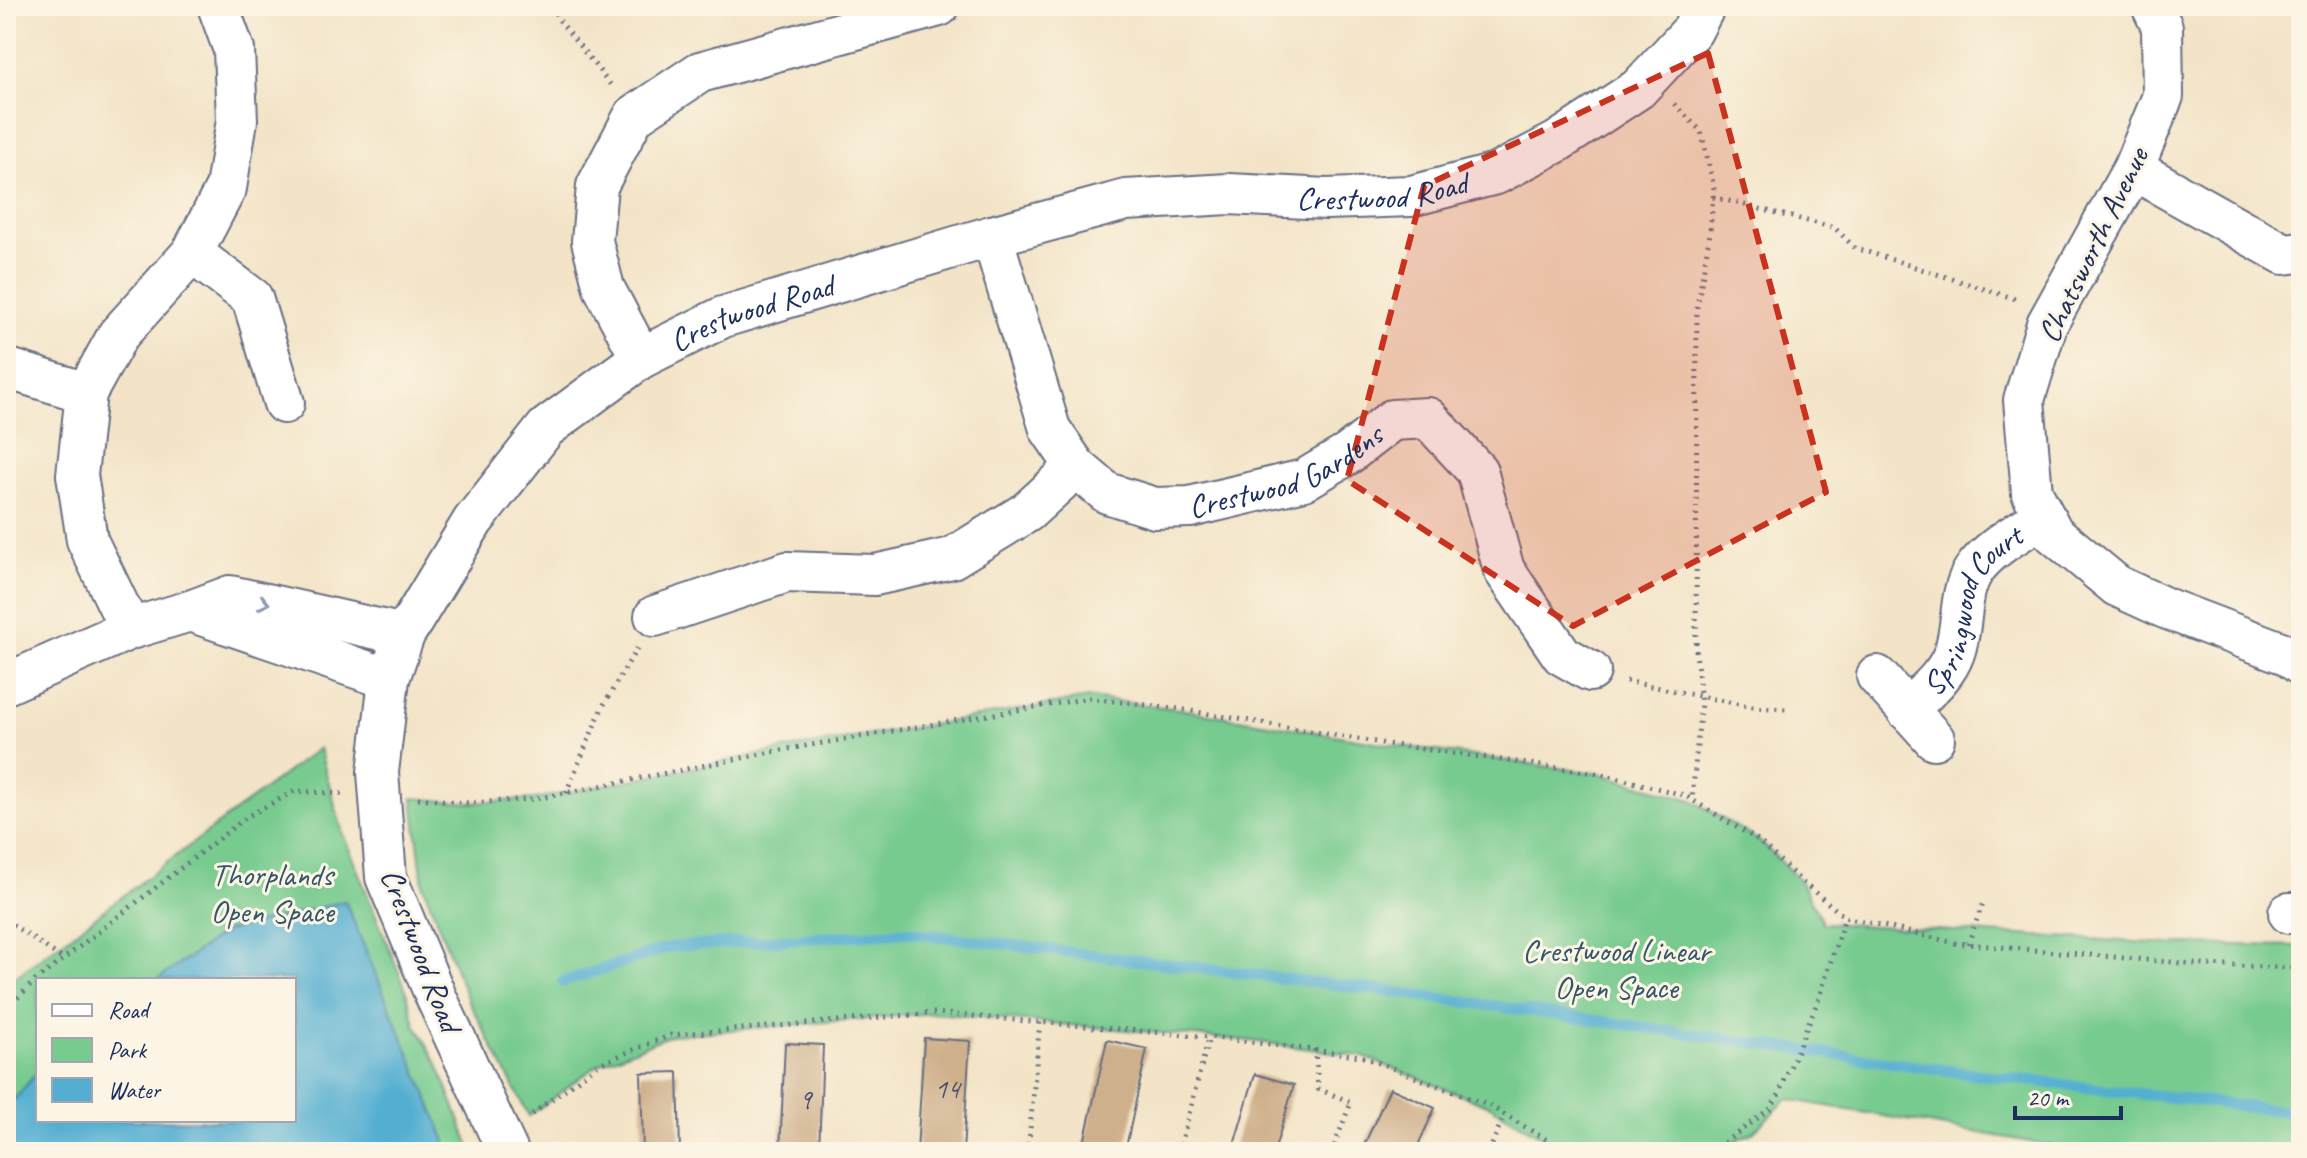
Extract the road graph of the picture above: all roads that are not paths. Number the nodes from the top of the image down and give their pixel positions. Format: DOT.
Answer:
graph roads {
  1 [pos="218,6"];
  2 [pos="939,6"];
  3 [pos="1705,6"];
  4 [pos="2152,6"];
  5 [pos="2133,169"];
  6 [pos="992,236"];
  7 [pos="2301,252"];
  8 [pos="192,253"];
  9 [pos="641,358"];
  10 [pos="6,368"];
  11 [pos="86,393"];
  12 [pos="284,403"];
  13 [pos="1076,467"];
  14 [pos="2043,517"];
  15 [pos="190,611"];
  16 [pos="655,616"];
  17 [pos="130,629"];
  18 [pos="404,635"];
  19 [pos="2301,665"];
  20 [pos="1590,671"];
  21 [pos="1877,676"];
  22 [pos="389,679"];
  23 [pos="6,684"];
  24 [pos="1907,710"];
  25 [pos="1934,739"];
  26 [pos="504,1144"];
  1 -- 8 [label="street"];
  2 -- 9 [label="street"];
  3 -- 6 [label="street, Crestwood Road"];
  4 -- 5 [label="street, Chatsworth Avenue"];
  5 -- 7 [label="street"];
  5 -- 14 [label="street, Chatsworth Avenue"];
  6 -- 9 [label="street, Crestwood Road"];
  6 -- 13 [label="street, Crestwood Gardens"];
  8 -- 11 [label="street"];
  8 -- 12 [label="street"];
  9 -- 18 [label="street, Crestwood Road"];
  10 -- 11 [label="street"];
  11 -- 17 [label="street"];
  13 -- 16 [label="street"];
  13 -- 20 [label="street, Crestwood Gardens"];
  14 -- 19 [label="street, Chatsworth Avenue"];
  14 -- 24 [label="street, Springwood Court"];
  15 -- 17 [label="street"];
  15 -- 18 [label="street, one-way"];
  15 -- 22 [label="street"];
  17 -- 23 [label="street"];
  18 -- 22 [label="street, Crestwood Road"];
  21 -- 24 [label="street"];
  22 -- 26 [label="street, Crestwood Road"];
  24 -- 25 [label="street"];
}
